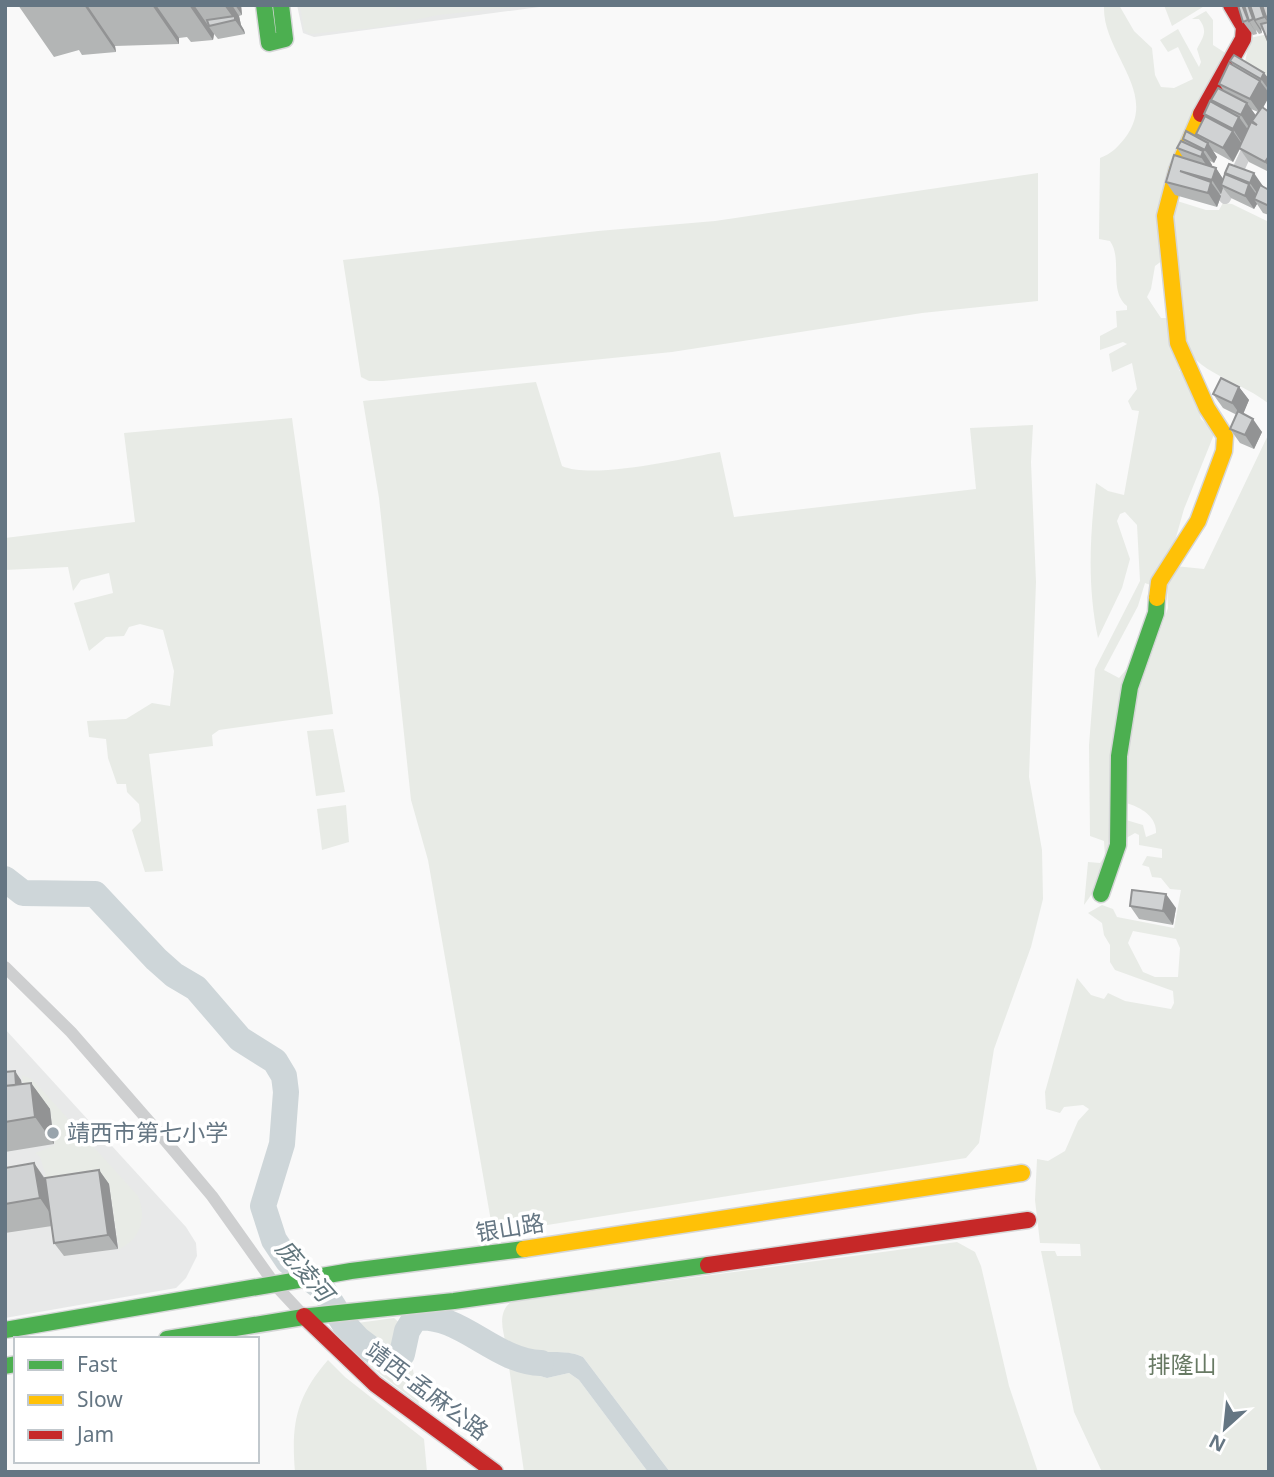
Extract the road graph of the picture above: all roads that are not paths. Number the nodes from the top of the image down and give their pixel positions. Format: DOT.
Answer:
graph roads {
  1 [pos="264,5"];
  2 [pos="281,5"];
  3 [pos="1241,9"];
  4 [pos="1257,132"];
  5 [pos="1225,198"];
  6 [pos="1101,894"];
  7 [pos="5,967"];
  8 [pos="1022,1172"];
  9 [pos="1028,1220"];
  10 [pos="276,1286"];
  11 [pos="304,1316"];
  12 [pos="5,1330"];
  13 [pos="179,1337"];
  14 [pos="495,1472"];
  1 -- 2 [label="main road"];
  3 -- 6 [label="main road"];
  4 -- 5 [label="street"];
  7 -- 10 [label="street"];
  8 -- 10 [label="main road, 银山路"];
  9 -- 11 [label="main road"];
  10 -- 11 [label="street"];
  10 -- 12 [label="main road, 银山路"];
  11 -- 13 [label="main road"];
  11 -- 14 [label="main road, 靖西-孟麻公路"];
}
